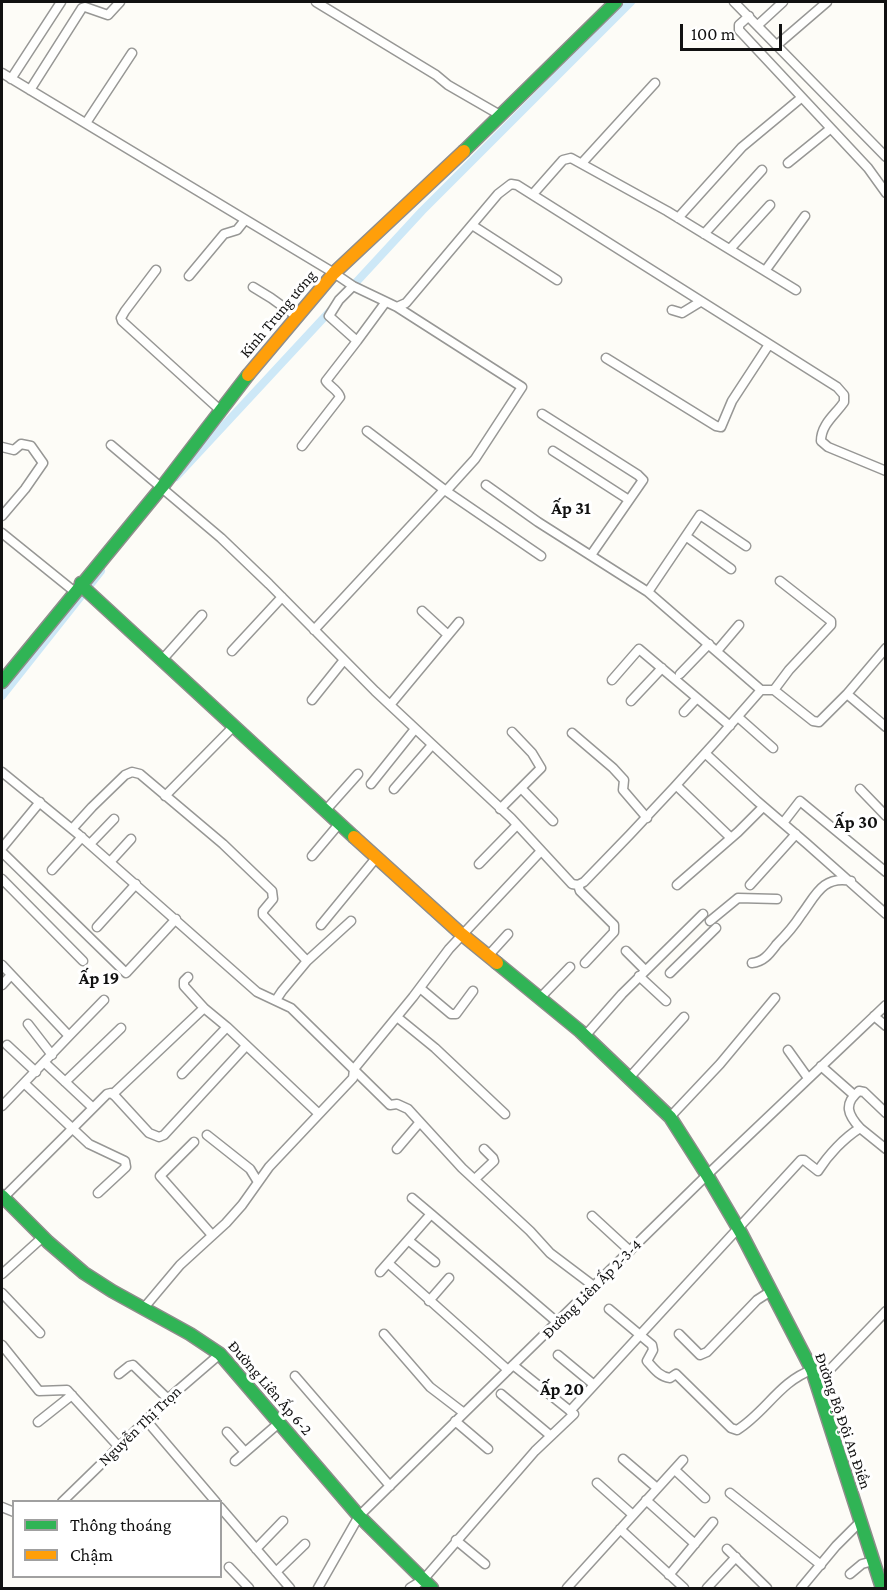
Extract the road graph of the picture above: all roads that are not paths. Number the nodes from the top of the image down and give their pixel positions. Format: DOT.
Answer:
graph roads {
  1 [pos="61,2"];
  2 [pos="120,2"];
  3 [pos="316,2"];
  4 [pos="734,2"];
  5 [pos="783,2"];
  6 [pos="827,2"];
  7 [pos="610,3"];
  8 [pos="750,16"];
  9 [pos="758,25"];
  10 [pos="777,45"];
  11 [pos="132,53"];
  12 [pos="2,73"];
  13 [pos="11,79"];
  14 [pos="655,83"];
  15 [pos="30,90"];
  16 [pos="801,98"];
  17 [pos="500,115"];
  18 [pos="86,123"];
  19 [pos="830,129"];
  20 [pos="885,157"];
  21 [pos="582,163"];
  22 [pos="788,163"];
  23 [pos="762,170"];
  24 [pos="885,192"];
  25 [pos="532,194"];
  26 [pos="771,205"];
  27 [pos="805,216"];
  28 [pos="678,218"];
  29 [pos="245,220"];
  30 [pos="472,225"];
  31 [pos="704,234"];
  32 [pos="730,249"];
  33 [pos="156,270"];
  34 [pos="765,271"];
  35 [pos="338,275"];
  36 [pos="189,276"];
  37 [pos="558,280"];
  38 [pos="353,286"];
  39 [pos="254,287"];
  40 [pos="796,290"];
  41 [pos="700,302"];
  42 [pos="385,303"];
  43 [pos="397,307"];
  44 [pos="672,310"];
  45 [pos="296,316"];
  46 [pos="357,341"];
  47 [pos="768,345"];
  48 [pos="606,358"];
  49 [pos="220,410"];
  50 [pos="542,414"];
  51 [pos="367,431"];
  52 [pos="111,445"];
  53 [pos="2,447"];
  54 [pos="302,447"];
  55 [pos="553,451"];
  56 [pos="885,471"];
  57 [pos="486,485"];
  58 [pos="165,490"];
  59 [pos="445,491"];
  60 [pos="629,500"];
  61 [pos="2,516"];
  62 [pos="2,533"];
  63 [pos="687,537"];
  64 [pos="746,546"];
  65 [pos="591,555"];
  66 [pos="541,556"];
  67 [pos="731,569"];
  68 [pos="780,581"];
  69 [pos="82,588"];
  70 [pos="648,592"];
  71 [pos="282,597"];
  72 [pos="422,611"];
  73 [pos="202,615"];
  74 [pos="459,621"];
  75 [pos="739,625"];
  76 [pos="314,630"];
  77 [pos="448,635"];
  78 [pos="709,644"];
  79 [pos="885,648"];
  80 [pos="232,651"];
  81 [pos="717,651"];
  82 [pos="162,660"];
  83 [pos="344,660"];
  84 [pos="662,668"];
  85 [pos="680,674"];
  86 [pos="612,680"];
  87 [pos="2,682"];
  88 [pos="761,690"];
  89 [pos="774,690"];
  90 [pos="847,694"];
  91 [pos="697,698"];
  92 [pos="312,700"];
  93 [pos="631,701"];
  94 [pos="390,705"];
  95 [pos="684,712"];
  96 [pos="738,717"];
  97 [pos="730,726"];
  98 [pos="234,727"];
  99 [pos="885,727"];
  100 [pos="415,729"];
  101 [pos="512,732"];
  102 [pos="572,733"];
  103 [pos="432,745"];
  104 [pos="773,748"];
  105 [pos="706,754"];
  106 [pos="2,772"];
  107 [pos="358,774"];
  108 [pos="371,784"];
  109 [pos="677,786"];
  110 [pos="521,788"];
  111 [pos="394,789"];
  112 [pos="860,789"];
  113 [pos="165,796"];
  114 [pos="40,802"];
  115 [pos="764,807"];
  116 [pos="500,809"];
  117 [pos="325,811"];
  118 [pos="885,816"];
  119 [pos="647,818"];
  120 [pos="114,819"];
  121 [pos="553,821"];
  122 [pos="783,823"];
  123 [pos="339,824"];
  124 [pos="517,825"];
  125 [pos="72,829"];
  126 [pos="796,834"];
  127 [pos="82,837"];
  128 [pos="731,837"];
  129 [pos="131,839"];
  130 [pos="90,844"];
  131 [pos="2,850"];
  132 [pos="541,850"];
  133 [pos="312,856"];
  134 [pos="376,858"];
  135 [pos="110,862"];
  136 [pos="479,864"];
  137 [pos="52,870"];
  138 [pos="885,872"];
  139 [pos="2,879"];
  140 [pos="851,881"];
  141 [pos="136,884"];
  142 [pos="578,885"];
  143 [pos="676,885"];
  144 [pos="750,885"];
  145 [pos="777,899"];
  146 [pos="885,912"];
  147 [pos="176,919"];
  148 [pos="351,921"];
  149 [pos="710,921"];
  150 [pos="321,925"];
  151 [pos="97,927"];
  152 [pos="508,934"];
  153 [pos="463,935"];
  154 [pos="626,951"];
  155 [pos="488,956"];
  156 [pos="83,961"];
  157 [pos="308,962"];
  158 [pos="585,963"];
  159 [pos="752,963"];
  160 [pos="2,965"];
  161 [pos="570,967"];
  162 [pos="642,973"];
  163 [pos="669,973"];
  164 [pos="11,975"];
  165 [pos="188,977"];
  166 [pos="2,985"];
  167 [pos="420,988"];
  168 [pos="473,991"];
  169 [pos="540,998"];
  170 [pos="775,998"];
  171 [pos="104,1000"];
  172 [pos="276,1000"];
  173 [pos="666,1001"];
  174 [pos="885,1005"];
  175 [pos="204,1008"];
  176 [pos="874,1016"];
  177 [pos="397,1017"];
  178 [pos="684,1017"];
  179 [pos="28,1024"];
  180 [pos="885,1026"];
  181 [pos="122,1028"];
  182 [pos="227,1028"];
  183 [pos="69,1036"];
  184 [pos="585,1036"];
  185 [pos="7,1045"];
  186 [pos="246,1046"];
  187 [pos="788,1050"];
  188 [pos="52,1055"];
  189 [pos="45,1063"];
  190 [pos="821,1066"];
  191 [pos="354,1069"];
  192 [pos="36,1072"];
  193 [pos="182,1074"];
  194 [pos="629,1078"];
  195 [pos="808,1078"];
  196 [pos="66,1082"];
  197 [pos="24,1083"];
  198 [pos="113,1094"];
  199 [pos="854,1095"];
  200 [pos="2,1106"];
  201 [pos="92,1107"];
  202 [pos="885,1113"];
  203 [pos="319,1114"];
  204 [pos="505,1114"];
  205 [pos="670,1118"];
  206 [pos="420,1122"];
  207 [pos="72,1127"];
  208 [pos="860,1128"];
  209 [pos="207,1135"];
  210 [pos="194,1142"];
  211 [pos="397,1149"];
  212 [pos="484,1149"];
  213 [pos="885,1149"];
  214 [pos="707,1175"];
  215 [pos="475,1179"];
  216 [pos="258,1182"];
  217 [pos="99,1193"];
  218 [pos="2,1197"];
  219 [pos="412,1198"];
  220 [pos="431,1214"];
  221 [pos="592,1216"];
  222 [pos="738,1228"];
  223 [pos="212,1235"];
  224 [pos="44,1236"];
  225 [pos="408,1240"];
  226 [pos="630,1251"];
  227 [pos="435,1262"];
  228 [pos="388,1263"];
  229 [pos="380,1272"];
  230 [pos="2,1274"];
  231 [pos="449,1278"];
  232 [pos="595,1287"];
  233 [pos="771,1291"];
  234 [pos="2,1293"];
  235 [pos="429,1300"];
  236 [pos="143,1309"];
  237 [pos="609,1309"];
  238 [pos="885,1311"];
  239 [pos="878,1318"];
  240 [pos="558,1323"];
  241 [pos="885,1326"];
  242 [pos="40,1333"];
  243 [pos="384,1334"];
  244 [pos="679,1334"];
  245 [pos="639,1335"];
  246 [pos="2,1345"];
  247 [pos="220,1354"];
  248 [pos="558,1355"];
  249 [pos="511,1368"];
  250 [pos="812,1370"];
  251 [pos="119,1374"];
  252 [pos="295,1376"];
  253 [pos="593,1384"];
  254 [pos="816,1384"];
  255 [pos="501,1394"];
  256 [pos="72,1395"];
  257 [pos="168,1399"];
  258 [pos="570,1411"];
  259 [pos="464,1413"];
  260 [pos="146,1420"];
  261 [pos="456,1421"];
  262 [pos="38,1422"];
  263 [pos="279,1423"];
  264 [pos="227,1432"];
  265 [pos="551,1437"];
  266 [pos="119,1447"];
  267 [pos="488,1449"];
  268 [pos="244,1452"];
  269 [pos="623,1459"];
  270 [pos="683,1460"];
  271 [pos="235,1461"];
  272 [pos="675,1470"];
  273 [pos="597,1483"];
  274 [pos="390,1486"];
  275 [pos="657,1488"];
  276 [pos="730,1493"];
  277 [pos="705,1498"];
  278 [pos="64,1500"];
  279 [pos="214,1500"];
  280 [pos="646,1500"];
  281 [pos="222,1509"];
  282 [pos="633,1515"];
  283 [pos="359,1516"];
  284 [pos="283,1521"];
  285 [pos="713,1522"];
  286 [pos="860,1522"];
  287 [pos="620,1529"];
  288 [pos="456,1540"];
  289 [pos="305,1544"];
  290 [pos="695,1544"];
  291 [pos="256,1549"];
  292 [pos="727,1549"];
  293 [pos="736,1557"];
  294 [pos="873,1561"];
  295 [pos="485,1564"];
  296 [pos="821,1565"];
  297 [pos="229,1567"];
  298 [pos="276,1572"];
  299 [pos="850,1574"];
  300 [pos="669,1575"];
  301 [pos="423,1580"];
  302 [pos="249,1588"];
  303 [pos="290,1588"];
  304 [pos="318,1588"];
  305 [pos="410,1588"];
  306 [pos="432,1588"];
  307 [pos="567,1588"];
  308 [pos="684,1588"];
  309 [pos="707,1588"];
  310 [pos="767,1588"];
  311 [pos="801,1588"];
  312 [pos="882,1588"];
  1 -- 13 [label="street"];
  2 -- 15 [label="street"];
  3 -- 17 [label="street"];
  4 -- 8 [label="street"];
  5 -- 9 [label="street"];
  6 -- 10 [label="street"];
  7 -- 17 [label="street, Kinh Trung ương"];
  8 -- 9 [label="street"];
  8 -- 16 [label="street"];
  9 -- 10 [label="street"];
  10 -- 20 [label="street"];
  11 -- 18 [label="street"];
  12 -- 13 [label="street"];
  13 -- 15 [label="street"];
  14 -- 21 [label="street"];
  15 -- 18 [label="street"];
  16 -- 19 [label="street"];
  16 -- 28 [label="street"];
  17 -- 35 [label="street, Kinh Trung ương"];
  18 -- 29 [label="street"];
  19 -- 22 [label="street"];
  19 -- 24 [label="street"];
  21 -- 25 [label="street"];
  21 -- 28 [label="street"];
  23 -- 31 [label="street"];
  25 -- 30 [label="street"];
  25 -- 41 [label="street"];
  26 -- 32 [label="street"];
  27 -- 34 [label="street"];
  28 -- 31 [label="street"];
  29 -- 35 [label="street"];
  29 -- 36 [label="street"];
  30 -- 37 [label="street"];
  30 -- 43 [label="street"];
  31 -- 32 [label="street"];
  32 -- 34 [label="street"];
  33 -- 49 [label="street"];
  34 -- 40 [label="street"];
  35 -- 38 [label="street"];
  35 -- 45 [label="street, Kinh Trung ương"];
  38 -- 42 [label="street"];
  38 -- 46 [label="street"];
  39 -- 45 [label="street"];
  41 -- 44 [label="street"];
  41 -- 47 [label="street"];
  42 -- 43 [label="street"];
  42 -- 46 [label="street"];
  43 -- 59 [label="street"];
  45 -- 49 [label="street, Kinh Trung ương"];
  46 -- 54 [label="street"];
  47 -- 48 [label="street"];
  47 -- 56 [label="street"];
  49 -- 58 [label="street, Kinh Trung ương"];
  50 -- 60 [label="street"];
  51 -- 59 [label="street"];
  52 -- 58 [label="street"];
  53 -- 61 [label="street"];
  55 -- 60 [label="street"];
  57 -- 65 [label="street"];
  58 -- 69 [label="street, Kinh Trung ương"];
  58 -- 71 [label="street"];
  59 -- 66 [label="street"];
  59 -- 76 [label="street"];
  60 -- 65 [label="street"];
  62 -- 69 [label="street"];
  63 -- 64 [label="street"];
  63 -- 67 [label="street"];
  63 -- 70 [label="street"];
  65 -- 70 [label="street"];
  68 -- 89 [label="street"];
  69 -- 82 [label="street, Đường Bộ Đội An Điền"];
  69 -- 87 [label="street, Kinh Trung ương"];
  70 -- 78 [label="street"];
  71 -- 76 [label="street"];
  71 -- 80 [label="street"];
  72 -- 77 [label="street"];
  73 -- 82 [label="street"];
  74 -- 77 [label="street"];
  75 -- 81 [label="street"];
  76 -- 83 [label="street"];
  77 -- 94 [label="street"];
  78 -- 81 [label="street"];
  78 -- 85 [label="street"];
  79 -- 90 [label="street"];
  81 -- 88 [label="street"];
  82 -- 98 [label="street, Đường Bộ Đội An Điền"];
  83 -- 92 [label="street"];
  83 -- 94 [label="street"];
  84 -- 86 [label="street"];
  84 -- 91 [label="street"];
  84 -- 93 [label="street"];
  88 -- 89 [label="street"];
  88 -- 96 [label="street"];
  89 -- 90 [label="street"];
  90 -- 99 [label="street"];
  91 -- 95 [label="street"];
  91 -- 97 [label="street"];
  94 -- 100 [label="street"];
  96 -- 97 [label="street"];
  96 -- 104 [label="street"];
  97 -- 105 [label="street"];
  98 -- 113 [label="street"];
  98 -- 117 [label="street, Đường Bộ Đội An Điền"];
  100 -- 103 [label="street"];
  100 -- 108 [label="street"];
  101 -- 110 [label="street"];
  102 -- 119 [label="street"];
  103 -- 111 [label="street"];
  103 -- 116 [label="street"];
  105 -- 109 [label="street"];
  105 -- 115 [label="street"];
  106 -- 114 [label="street"];
  107 -- 117 [label="street"];
  109 -- 119 [label="street"];
  109 -- 128 [label="street"];
  110 -- 116 [label="street"];
  110 -- 121 [label="street"];
  112 -- 118 [label="street"];
  113 -- 125 [label="street"];
  113 -- 157 [label="street"];
  114 -- 125 [label="street"];
  114 -- 131 [label="street"];
  115 -- 122 [label="street"];
  115 -- 128 [label="street"];
  116 -- 124 [label="street"];
  117 -- 123 [label="street, Đường Bộ Đội An Điền"];
  119 -- 142 [label="street"];
  120 -- 130 [label="street"];
  122 -- 126 [label="street"];
  122 -- 138 [label="street"];
  123 -- 133 [label="street"];
  123 -- 134 [label="street, Đường Bộ Đội An Điền"];
  124 -- 132 [label="street"];
  124 -- 136 [label="street"];
  125 -- 127 [label="street"];
  126 -- 140 [label="street"];
  126 -- 144 [label="street"];
  127 -- 130 [label="street"];
  127 -- 137 [label="street"];
  128 -- 143 [label="street"];
  129 -- 135 [label="street"];
  130 -- 135 [label="street"];
  131 -- 147 [label="street"];
  132 -- 142 [label="street"];
  132 -- 153 [label="street"];
  134 -- 150 [label="street"];
  134 -- 153 [label="street, Đường Bộ Đội An Điền"];
  135 -- 141 [label="street"];
  139 -- 156 [label="street"];
  140 -- 146 [label="street"];
  140 -- 159 [label="street"];
  141 -- 147 [label="street"];
  141 -- 151 [label="street"];
  142 -- 158 [label="street"];
  145 -- 149 [label="street"];
  147 -- 172 [label="street"];
  148 -- 157 [label="street"];
  149 -- 162 [label="street"];
  149 -- 163 [label="street"];
  152 -- 155 [label="street"];
  153 -- 155 [label="street, Đường Bộ Đội An Điền"];
  153 -- 167 [label="street"];
  154 -- 162 [label="street"];
  155 -- 169 [label="street, Đường Bộ Đội An Điền"];
  157 -- 172 [label="street"];
  160 -- 164 [label="street"];
  161 -- 169 [label="street"];
  162 -- 173 [label="street"];
  162 -- 184 [label="street"];
  164 -- 166 [label="street"];
  164 -- 183 [label="street"];
  165 -- 175 [label="street"];
  167 -- 168 [label="street"];
  167 -- 177 [label="street"];
  169 -- 184 [label="street, Đường Bộ Đội An Điền"];
  170 -- 205 [label="street"];
  171 -- 183 [label="street"];
  172 -- 191 [label="street"];
  174 -- 176 [label="street, Đường Liên Ấp 2-3-4"];
  175 -- 182 [label="street"];
  175 -- 198 [label="street"];
  176 -- 180 [label="street"];
  176 -- 190 [label="street, Đường Liên Ấp 2-3-4"];
  177 -- 191 [label="street"];
  177 -- 204 [label="street"];
  178 -- 194 [label="street"];
  179 -- 188 [label="street"];
  181 -- 196 [label="street"];
  182 -- 186 [label="street"];
  182 -- 193 [label="street"];
  183 -- 188 [label="street"];
  184 -- 194 [label="street, Đường Bộ Đội An Điền"];
  185 -- 192 [label="street"];
  186 -- 198 [label="street"];
  186 -- 203 [label="street"];
  187 -- 195 [label="street"];
  188 -- 189 [label="street"];
  189 -- 192 [label="street"];
  189 -- 196 [label="street"];
  190 -- 195 [label="street, Đường Liên Ấp 2-3-4"];
  190 -- 199 [label="street"];
  191 -- 203 [label="street"];
  191 -- 206 [label="street"];
  192 -- 197 [label="street"];
  194 -- 205 [label="street, Đường Bộ Đội An Điền"];
  195 -- 214 [label="street, Đường Liên Ấp 2-3-4"];
  196 -- 201 [label="street"];
  197 -- 200 [label="street"];
  197 -- 207 [label="street"];
  198 -- 201 [label="street"];
  199 -- 202 [label="street"];
  199 -- 208 [label="street"];
  201 -- 207 [label="street"];
  203 -- 216 [label="street"];
  205 -- 214 [label="street, Đường Bộ Đội An Điền"];
  206 -- 211 [label="street"];
  206 -- 215 [label="street"];
  207 -- 217 [label="street"];
  207 -- 218 [label="street"];
  208 -- 213 [label="street"];
  208 -- 222 [label="street"];
  209 -- 216 [label="street"];
  210 -- 223 [label="street"];
  212 -- 215 [label="street"];
  214 -- 222 [label="street, Đường Bộ Đội An Điền"];
  214 -- 226 [label="street, Đường Liên Ấp 2-3-4"];
  215 -- 232 [label="street"];
  216 -- 223 [label="street"];
  218 -- 224 [label="street, Đường Liên Ấp 6-2"];
  219 -- 220 [label="street"];
  220 -- 225 [label="street"];
  220 -- 240 [label="street"];
  221 -- 226 [label="street"];
  222 -- 233 [label="street, Đường Bộ Đội An Điền"];
  222 -- 245 [label="street"];
  223 -- 236 [label="street"];
  224 -- 230 [label="street"];
  224 -- 236 [label="street, Đường Liên Ấp 6-2"];
  225 -- 227 [label="street"];
  225 -- 228 [label="street"];
  226 -- 232 [label="street, Đường Liên Ấp 2-3-4"];
  228 -- 229 [label="street"];
  228 -- 235 [label="street"];
  231 -- 235 [label="street"];
  232 -- 240 [label="street, Đường Liên Ấp 2-3-4"];
  233 -- 244 [label="street"];
  233 -- 250 [label="street, Đường Bộ Đội An Điền"];
  234 -- 242 [label="street"];
  235 -- 249 [label="street"];
  236 -- 247 [label="street, Đường Liên Ấp 6-2"];
  237 -- 245 [label="street"];
  238 -- 239 [label="street"];
  239 -- 241 [label="street"];
  239 -- 254 [label="street"];
  240 -- 249 [label="street, Đường Liên Ấp 2-3-4"];
  243 -- 259 [label="street"];
  245 -- 250 [label="street"];
  245 -- 253 [label="street"];
  246 -- 256 [label="street"];
  247 -- 257 [label="street, Nguyễn Thị Trọn"];
  247 -- 263 [label="street, Đường Liên Ấp 6-2"];
  248 -- 253 [label="street"];
  249 -- 258 [label="street"];
  249 -- 259 [label="street, Đường Liên Ấp 2-3-4"];
  250 -- 254 [label="street, Đường Bộ Đội An Điền"];
  251 -- 257 [label="street"];
  252 -- 274 [label="street"];
  253 -- 258 [label="street"];
  254 -- 286 [label="street, Đường Bộ Đội An Điền"];
  255 -- 265 [label="street"];
  256 -- 262 [label="street"];
  256 -- 266 [label="street"];
  257 -- 260 [label="street, Nguyễn Thị Trọn"];
  258 -- 265 [label="street"];
  259 -- 261 [label="street, Đường Liên Ấp 2-3-4"];
  260 -- 266 [label="street, Nguyễn Thị Trọn"];
  260 -- 279 [label="street"];
  261 -- 267 [label="street"];
  261 -- 274 [label="street, Đường Liên Ấp 2-3-4"];
  263 -- 268 [label="street"];
  263 -- 283 [label="street, Đường Liên Ấp 6-2"];
  264 -- 268 [label="street"];
  265 -- 288 [label="street"];
  266 -- 278 [label="street, Nguyễn Thị Trọn"];
  268 -- 271 [label="street"];
  269 -- 275 [label="street"];
  270 -- 272 [label="street"];
  272 -- 275 [label="street"];
  272 -- 277 [label="street"];
  273 -- 282 [label="street"];
  274 -- 283 [label="street, Đường Liên Ấp 2-3-4"];
  275 -- 280 [label="street"];
  276 -- 296 [label="street"];
  280 -- 282 [label="street"];
  280 -- 290 [label="street"];
  281 -- 291 [label="street"];
  282 -- 287 [label="street"];
  283 -- 301 [label="street, Đường Liên Ấp 6-2"];
  283 -- 304 [label="street, Đường Liên Ấp 2-3-4"];
  284 -- 291 [label="street"];
  285 -- 290 [label="street"];
  286 -- 294 [label="street, Đường Bộ Đội An Điền"];
  286 -- 296 [label="street"];
  287 -- 300 [label="street"];
  287 -- 307 [label="street"];
  288 -- 295 [label="street"];
  288 -- 301 [label="street"];
  289 -- 298 [label="street"];
  290 -- 300 [label="street"];
  291 -- 298 [label="street"];
  292 -- 293 [label="street"];
  293 -- 309 [label="street"];
  293 -- 310 [label="street"];
  294 -- 299 [label="street"];
  294 -- 312 [label="street, Đường Bộ Đội An Điền"];
  296 -- 311 [label="street"];
  297 -- 302 [label="street"];
  298 -- 303 [label="street"];
  300 -- 308 [label="street"];
  301 -- 305 [label="street"];
  301 -- 306 [label="street, Đường Liên Ấp 6-2"];
}
